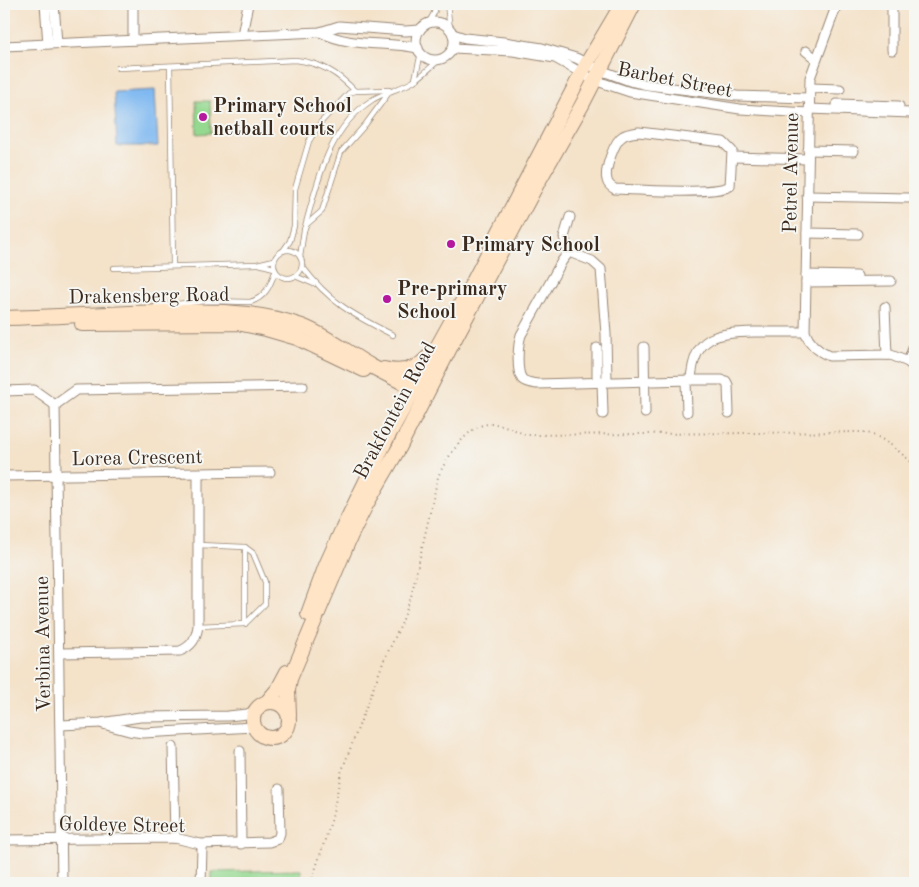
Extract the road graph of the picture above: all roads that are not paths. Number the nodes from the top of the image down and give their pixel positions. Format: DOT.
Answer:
graph roads {
  1 [pos="45,4"];
  2 [pos="54,4"];
  3 [pos="133,4"];
  4 [pos="248,4"];
  5 [pos="437,4"];
  6 [pos="447,4"];
  7 [pos="622,4"];
  8 [pos="634,4"];
  9 [pos="837,4"];
  10 [pos="892,4"];
  11 [pos="428,24"];
  12 [pos="420,30"];
  13 [pos="320,32"];
  14 [pos="451,32"];
  15 [pos="242,35"];
  16 [pos="133,40"];
  17 [pos="52,43"];
  18 [pos="4,46"];
  19 [pos="453,48"];
  20 [pos="892,50"];
  21 [pos="419,51"];
  22 [pos="806,51"];
  23 [pos="816,58"];
  24 [pos="440,59"];
  25 [pos="170,66"];
  26 [pos="118,68"];
  27 [pos="591,72"];
  28 [pos="415,81"];
  29 [pos="810,88"];
  30 [pos="395,89"];
  31 [pos="840,89"];
  32 [pos="356,91"];
  33 [pos="748,96"];
  34 [pos="809,106"];
  35 [pos="899,106"];
  36 [pos="747,110"];
  37 [pos="912,113"];
  38 [pos="854,151"];
  39 [pos="808,155"];
  40 [pos="733,157"];
  41 [pos="899,192"];
  42 [pos="807,193"];
  43 [pos="909,198"];
  44 [pos="570,217"];
  45 [pos="304,230"];
  46 [pos="807,234"];
  47 [pos="858,234"];
  48 [pos="283,251"];
  49 [pos="569,252"];
  50 [pos="300,257"];
  51 [pos="274,260"];
  52 [pos="257,264"];
  53 [pos="173,265"];
  54 [pos="302,266"];
  55 [pos="114,268"];
  56 [pos="275,270"];
  57 [pos="295,276"];
  58 [pos="857,276"];
  59 [pos="806,279"];
  60 [pos="891,281"];
  61 [pos="316,284"];
  62 [pos="885,307"];
  63 [pos="118,313"];
  64 [pos="4,318"];
  65 [pos="4,326"];
  66 [pos="805,332"];
  67 [pos="392,335"];
  68 [pos="442,339"];
  69 [pos="915,343"];
  70 [pos="596,348"];
  71 [pos="644,348"];
  72 [pos="886,355"];
  73 [pos="911,365"];
  74 [pos="371,366"];
  75 [pos="644,380"];
  76 [pos="688,380"];
  77 [pos="602,381"];
  78 [pos="303,386"];
  79 [pos="4,391"];
  80 [pos="418,394"];
  81 [pos="55,405"];
  82 [pos="687,412"];
  83 [pos="645,413"];
  84 [pos="729,413"];
  85 [pos="603,414"];
  86 [pos="270,472"];
  87 [pos="198,474"];
  88 [pos="4,476"];
  89 [pos="56,476"];
  90 [pos="198,544"];
  91 [pos="244,547"];
  92 [pos="339,549"];
  93 [pos="245,624"];
  94 [pos="198,626"];
  95 [pos="60,654"];
  96 [pos="261,706"];
  97 [pos="289,714"];
  98 [pos="101,723"];
  99 [pos="61,725"];
  100 [pos="254,727"];
  101 [pos="173,747"];
  102 [pos="240,751"];
  103 [pos="279,789"];
  104 [pos="175,838"];
  105 [pos="4,840"];
  106 [pos="61,840"];
  107 [pos="200,844"];
  108 [pos="241,844"];
  109 [pos="62,883"];
  110 [pos="201,883"];
  1 -- 17 [label="street"];
  2 -- 17 [label="street"];
  3 -- 16 [label="street"];
  4 -- 15 [label="street"];
  5 -- 11 [label="lane"];
  6 -- 14 [label="lane"];
  7 -- 27 [label="street, Brakfontein Road"];
  8 -- 27 [label="street, Brakfontein Road"];
  9 -- 23 [label="street, Petrel Avenue"];
  10 -- 20 [label="street"];
  11 -- 12 [label="street"];
  11 -- 14 [label="street"];
  12 -- 13 [label="street"];
  12 -- 21 [label="street"];
  13 -- 15 [label="street"];
  13 -- 21 [label="street"];
  14 -- 19 [label="street"];
  14 -- 27 [label="street, Barbet Street"];
  15 -- 16 [label="street"];
  16 -- 17 [label="street"];
  17 -- 18 [label="street"];
  19 -- 24 [label="street"];
  19 -- 27 [label="street, Barbet Street"];
  21 -- 24 [label="street"];
  21 -- 28 [label="lane"];
  22 -- 23 [label="street"];
  23 -- 29 [label="street, Petrel Avenue"];
  24 -- 28 [label="lane"];
  25 -- 26 [label="lane"];
  25 -- 32 [label="lane"];
  25 -- 53 [label="lane"];
  27 -- 33 [label="street, Barbet Street"];
  27 -- 36 [label="street, Barbet Street"];
  27 -- 68 [label="street, Brakfontein Road"];
  27 -- 80 [label="street, Brakfontein Road"];
  28 -- 30 [label="lane"];
  29 -- 31 [label="street"];
  29 -- 34 [label="street, Petrel Avenue"];
  30 -- 32 [label="lane"];
  30 -- 45 [label="lane"];
  30 -- 45 [label="lane"];
  32 -- 48 [label="lane"];
  33 -- 34 [label="street, Barbet Street"];
  33 -- 36 [label="street"];
  34 -- 35 [label="street"];
  34 -- 36 [label="street, Barbet Street"];
  34 -- 37 [label="street"];
  34 -- 39 [label="street, Petrel Avenue"];
  38 -- 39 [label="street"];
  39 -- 40 [label="street"];
  39 -- 42 [label="street, Petrel Avenue"];
  40 -- 40 [label="street"];
  41 -- 42 [label="street"];
  42 -- 43 [label="street"];
  42 -- 46 [label="street, Petrel Avenue"];
  44 -- 49 [label="street"];
  45 -- 50 [label="lane"];
  46 -- 47 [label="street"];
  46 -- 59 [label="street, Petrel Avenue"];
  48 -- 50 [label="lane"];
  48 -- 51 [label="lane"];
  49 -- 77 [label="street"];
  49 -- 77 [label="street"];
  50 -- 54 [label="lane"];
  51 -- 52 [label="lane"];
  51 -- 56 [label="lane"];
  52 -- 53 [label="lane"];
  52 -- 56 [label="lane"];
  53 -- 55 [label="lane"];
  54 -- 57 [label="lane"];
  54 -- 61 [label="lane"];
  56 -- 57 [label="lane"];
  56 -- 63 [label="lane"];
  57 -- 61 [label="lane"];
  58 -- 59 [label="street"];
  59 -- 60 [label="street"];
  59 -- 66 [label="street, Petrel Avenue"];
  61 -- 67 [label="lane"];
  62 -- 72 [label="street"];
  63 -- 64 [label="street, Drakensberg Road"];
  63 -- 74 [label="street, Drakensberg Road"];
  65 -- 80 [label="street, Drakensberg Road"];
  66 -- 72 [label="street"];
  66 -- 76 [label="street"];
  68 -- 74 [label="street"];
  68 -- 80 [label="street, Brakfontein Road"];
  69 -- 73 [label="street"];
  70 -- 77 [label="street"];
  71 -- 75 [label="street"];
  72 -- 73 [label="street"];
  74 -- 80 [label="street, Drakensberg Road"];
  75 -- 76 [label="street"];
  75 -- 77 [label="street"];
  75 -- 83 [label="street"];
  76 -- 82 [label="street"];
  76 -- 84 [label="street"];
  77 -- 85 [label="street"];
  78 -- 81 [label="street"];
  79 -- 81 [label="street"];
  80 -- 92 [label="street, Brakfontein Road"];
  81 -- 89 [label="street, Verbina Avenue"];
  86 -- 87 [label="street, Lorea Crescent"];
  87 -- 89 [label="street, Lorea Crescent"];
  87 -- 90 [label="street"];
  88 -- 89 [label="street, Lorea Crescent"];
  89 -- 95 [label="street, Verbina Avenue"];
  90 -- 91 [label="lane"];
  90 -- 94 [label="street"];
  91 -- 93 [label="lane"];
  91 -- 93 [label="lane"];
  92 -- 96 [label="street, Brakfontein Road"];
  92 -- 97 [label="street, Brakfontein Road"];
  93 -- 94 [label="lane"];
  94 -- 95 [label="street"];
  95 -- 99 [label="street, Verbina Avenue"];
  96 -- 97 [label="street"];
  96 -- 98 [label="street"];
  96 -- 100 [label="street"];
  97 -- 100 [label="street"];
  98 -- 99 [label="street"];
  98 -- 100 [label="street"];
  99 -- 106 [label="street, Verbina Avenue"];
  101 -- 104 [label="street"];
  102 -- 108 [label="street"];
  103 -- 108 [label="street"];
  104 -- 106 [label="street, Goldeye Street"];
  104 -- 107 [label="street, Goldeye Street"];
  105 -- 106 [label="street, Goldeye Street"];
  106 -- 109 [label="street, Verbina Avenue"];
  107 -- 108 [label="street"];
  107 -- 110 [label="street, Goldeye Street"];
}
